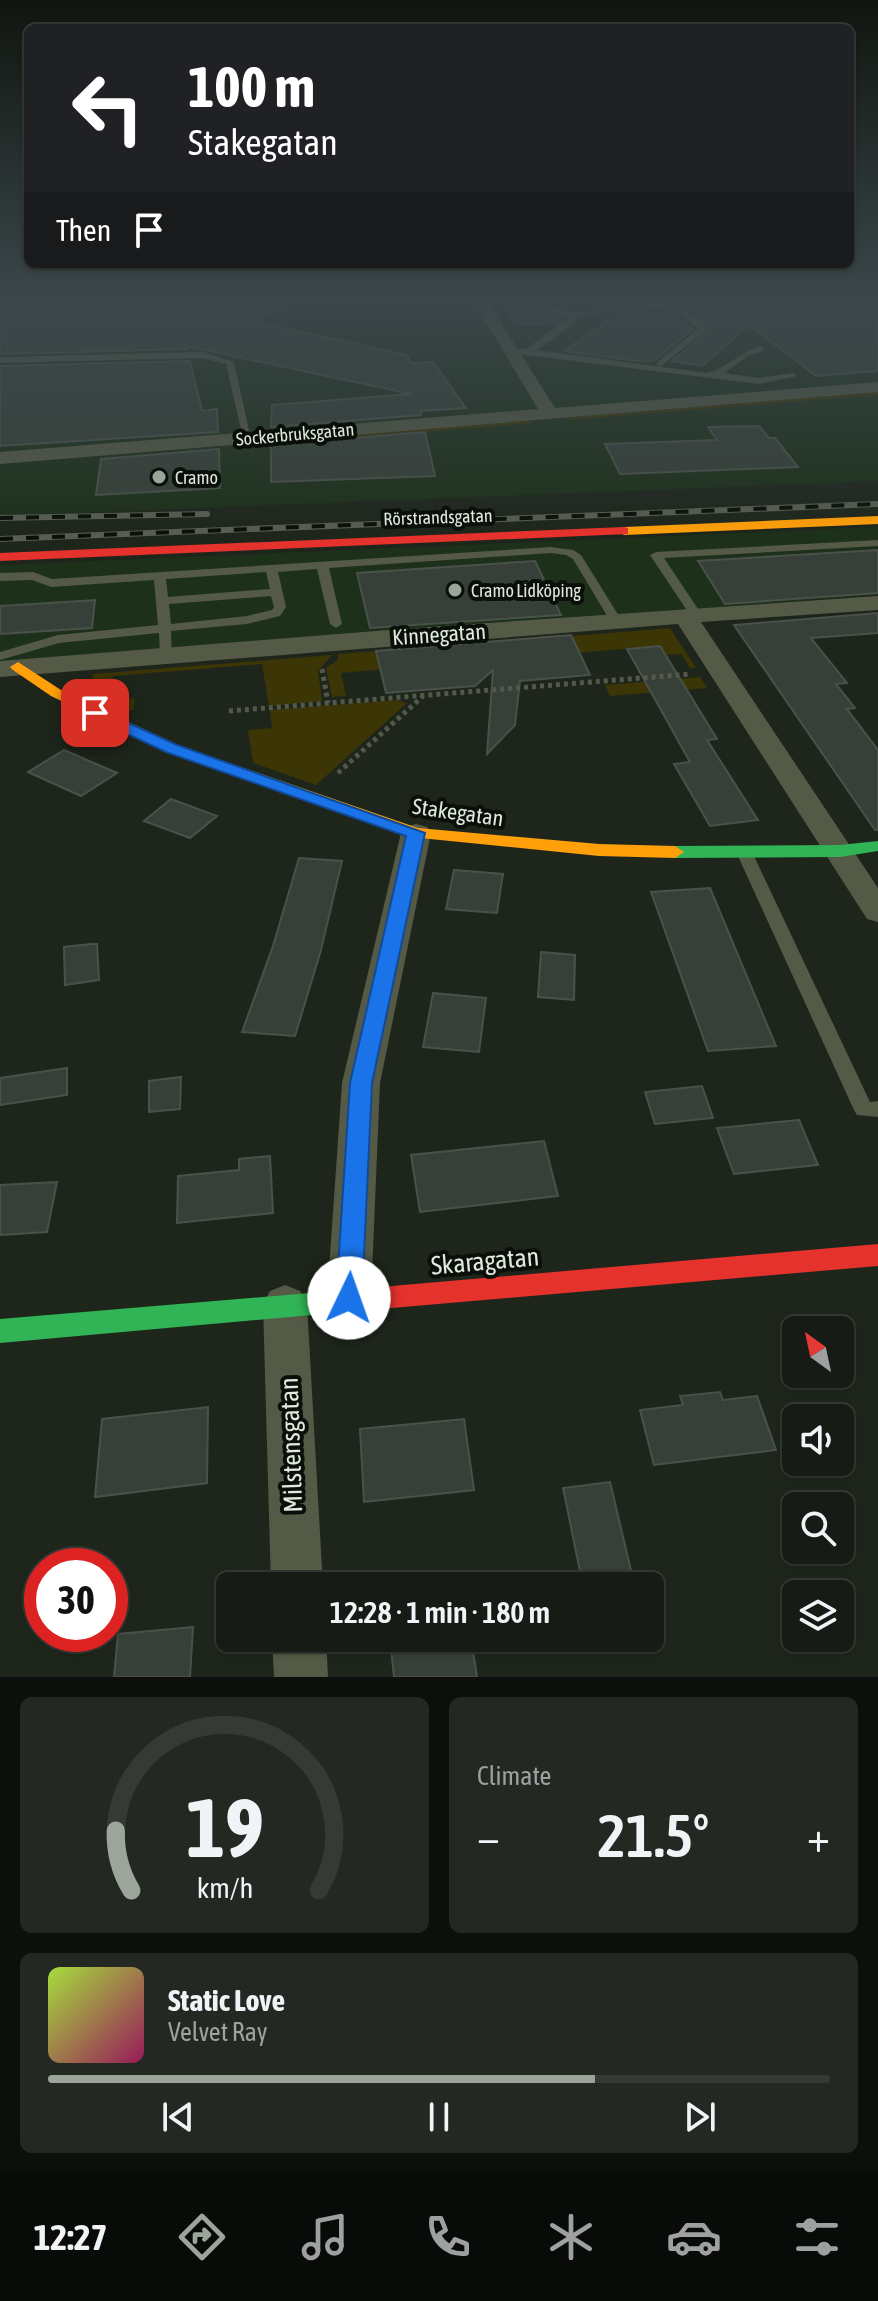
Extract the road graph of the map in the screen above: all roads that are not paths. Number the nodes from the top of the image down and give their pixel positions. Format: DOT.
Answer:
graph roads {
  1 [pos="234,377"];
  2 [pos="533,377"];
  3 [pos="732,377"];
  4 [pos="784,377"];
  5 [pos="878,387"];
  6 [pos="550,414"];
  7 [pos="248,438"];
  8 [pos="0,458"];
  9 [pos="878,520"];
  10 [pos="878,543"];
  11 [pos="0,557"];
  12 [pos="322,565"];
  13 [pos="271,569"];
  14 [pos="160,576"];
  15 [pos="0,577"];
  16 [pos="277,592"];
  17 [pos="162,601"];
  18 [pos="878,603"];
  19 [pos="690,615"];
  20 [pos="616,621"];
  21 [pos="336,624"];
  22 [pos="165,629"];
  23 [pos="167,655"];
  24 [pos="6,664"];
  25 [pos="416,833"];
  26 [pos="878,846"];
  27 [pos="840,851"];
  28 [pos="745,854"];
  29 [pos="878,912"];
  30 [pos="878,1109"];
  31 [pos="878,1255"];
  32 [pos="349,1298"];
  33 [pos="285,1304"];
  34 [pos="0,1331"];
  35 [pos="296,1572"];
  36 [pos="300,1652"];
  37 [pos="301,1677"];
  1 -- 7 [label="lane"];
  2 -- 6 [label="street"];
  3 -- 4 [label="lane"];
  5 -- 6 [label="street, Sockerbruksgatan"];
  6 -- 7 [label="street, Sockerbruksgatan"];
  7 -- 8 [label="street, Sockerbruksgatan"];
  9 -- 11 [label="street, Rörstrandsgatan"];
  10 -- 19 [label="lane"];
  12 -- 13 [label="lane"];
  12 -- 20 [label="lane"];
  12 -- 21 [label="lane"];
  13 -- 14 [label="lane"];
  13 -- 16 [label="lane"];
  14 -- 15 [label="lane"];
  14 -- 17 [label="lane"];
  16 -- 17 [label="lane"];
  16 -- 22 [label="lane"];
  17 -- 22 [label="lane"];
  18 -- 19 [label="street, Kinnegatan"];
  19 -- 20 [label="street, Kinnegatan"];
  19 -- 27 [label="street"];
  20 -- 23 [label="street, Kinnegatan"];
  22 -- 23 [label="lane"];
  22 -- 24 [label="lane"];
  23 -- 24 [label="street, Kinnegatan"];
  24 -- 25 [label="street, Stakegatan"];
  25 -- 28 [label="street, Stakegatan"];
  25 -- 32 [label="street"];
  26 -- 27 [label="street, Stakegatan"];
  27 -- 28 [label="street, Stakegatan"];
  27 -- 29 [label="street"];
  28 -- 30 [label="lane"];
  31 -- 32 [label="street, Skaragatan"];
  32 -- 33 [label="street, Skaragatan"];
  33 -- 34 [label="street, Skaragatan"];
  33 -- 35 [label="street, Milstensgatan"];
  36 -- 37 [label="street"];
}
